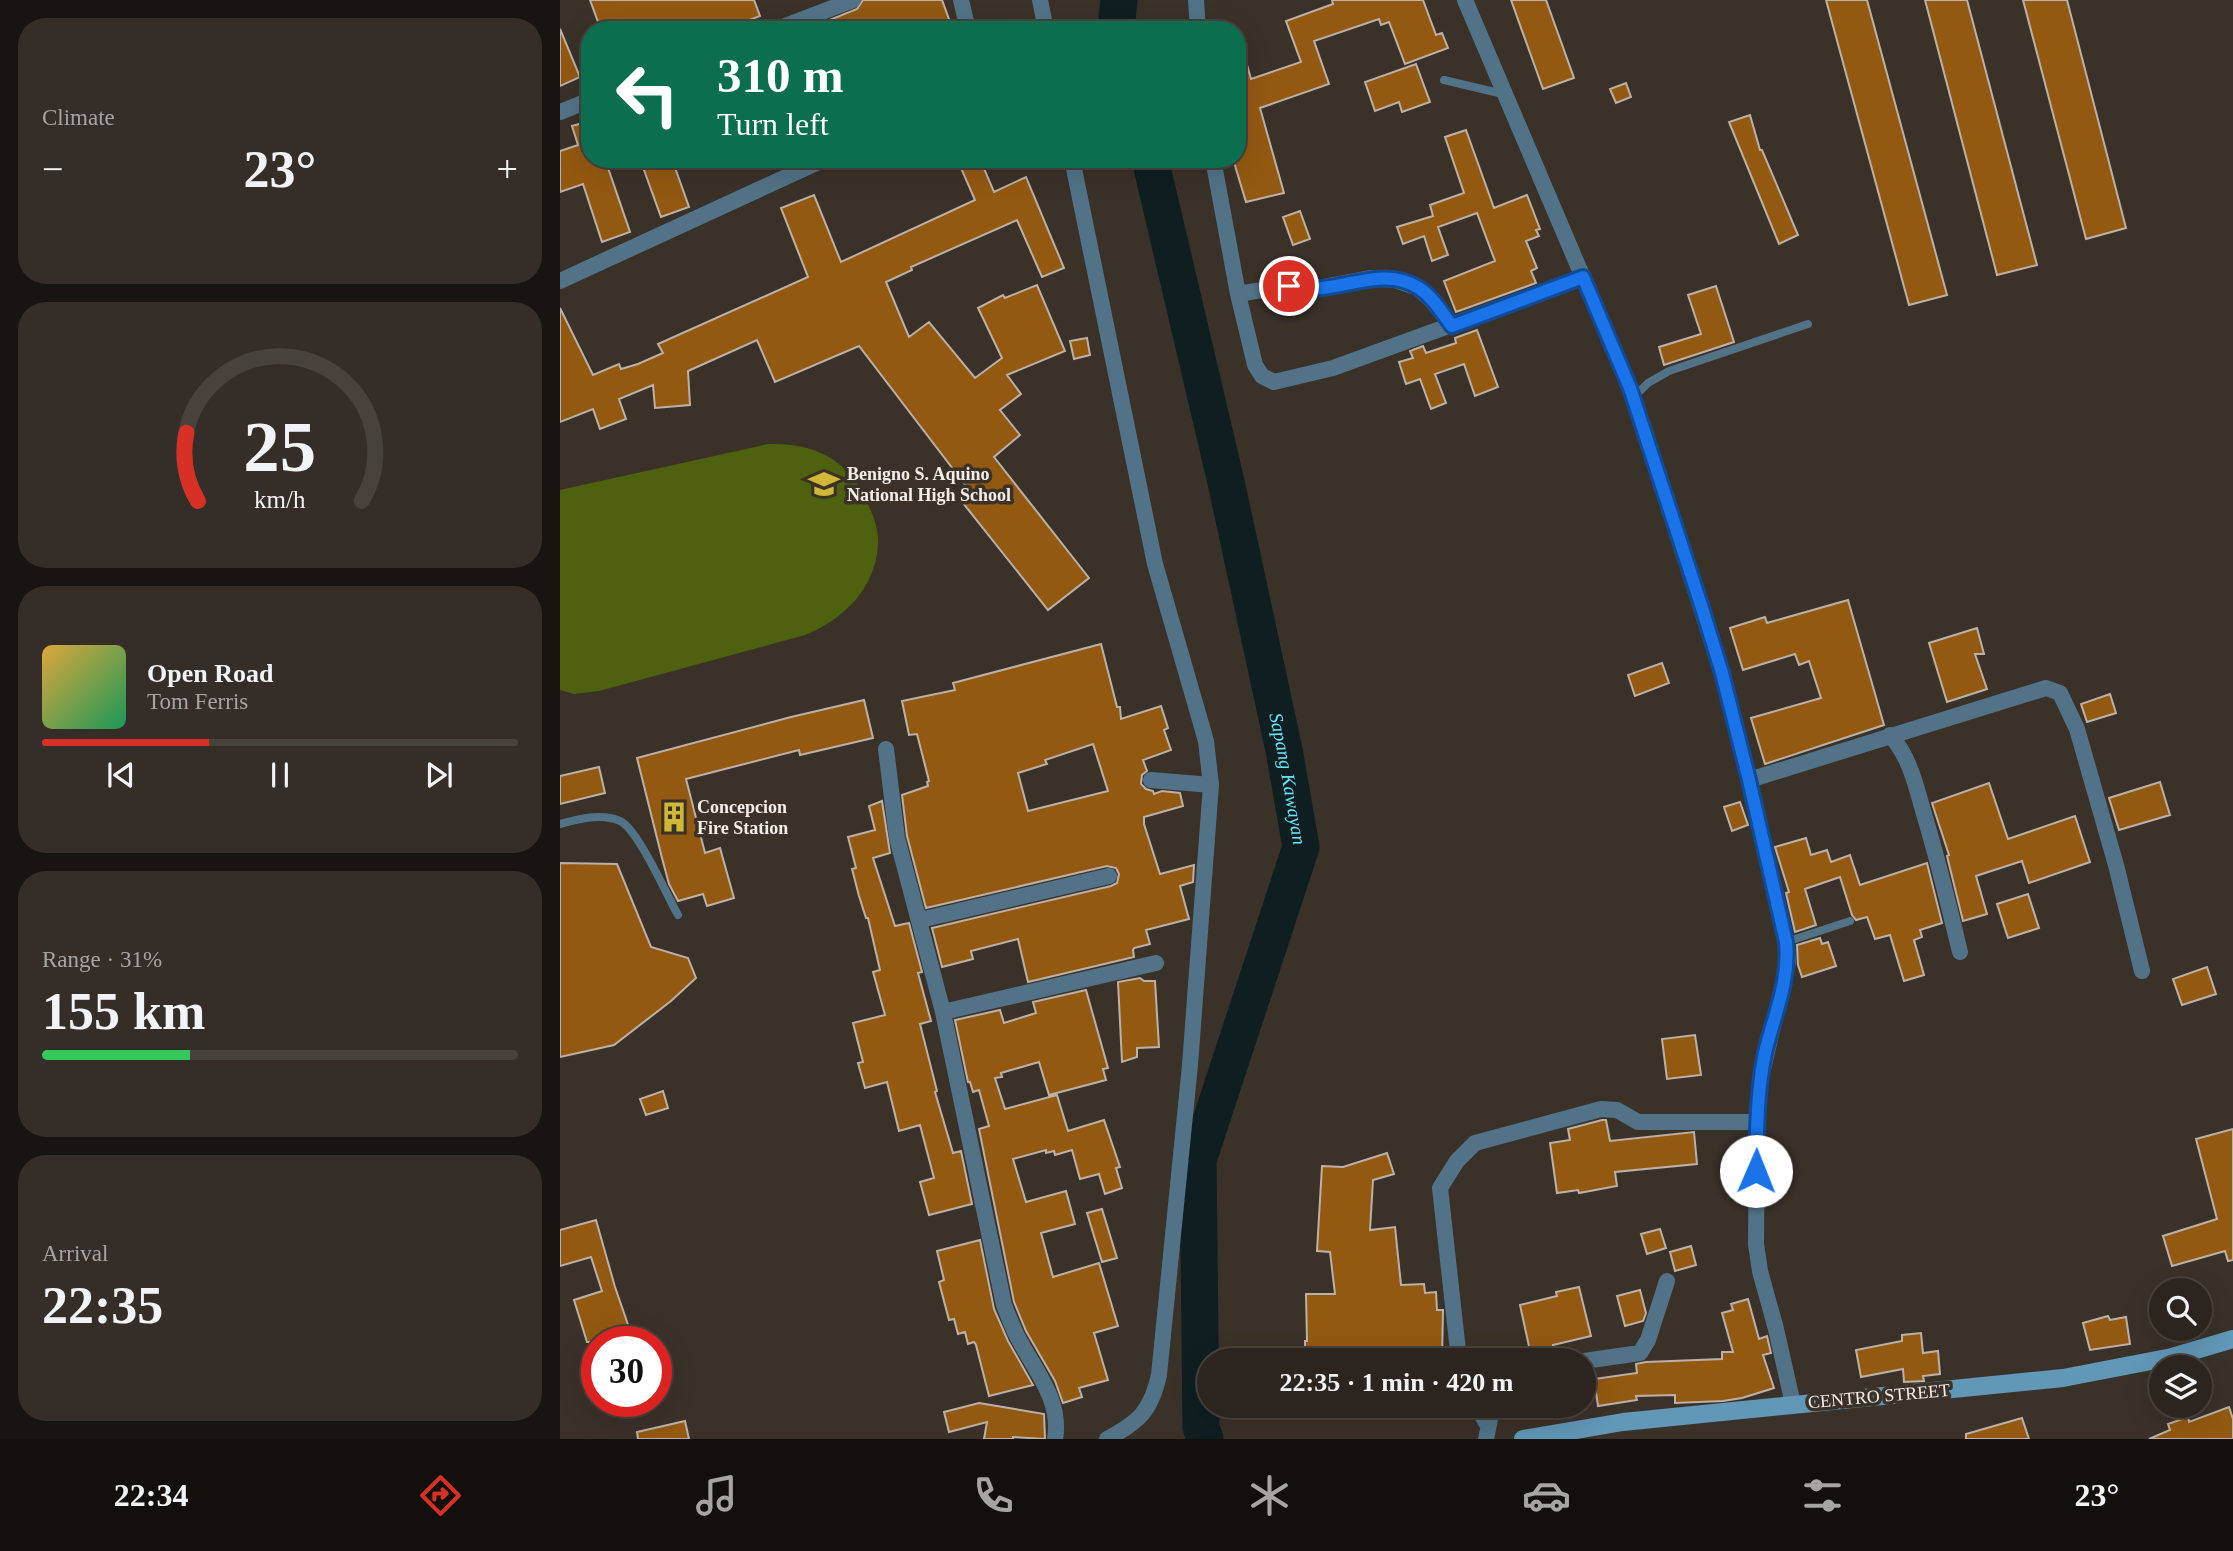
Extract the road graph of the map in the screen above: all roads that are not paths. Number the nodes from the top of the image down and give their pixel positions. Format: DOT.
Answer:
graph roads {
  1 [pos="853,0"];
  2 [pos="961,0"];
  3 [pos="1040,0"];
  4 [pos="1196,0"];
  5 [pos="1465,0"];
  6 [pos="798,21"];
  7 [pos="966,21"];
  8 [pos="1044,21"];
  9 [pos="1197,21"];
  10 [pos="1444,80"];
  11 [pos="1503,94"];
  12 [pos="581,104"];
  13 [pos="560,112"];
  14 [pos="805,168"];
  15 [pos="1074,168"];
  16 [pos="1215,168"];
  17 [pos="1583,277"];
  18 [pos="560,281"];
  19 [pos="1238,294"];
  20 [pos="1808,324"];
  21 [pos="1452,326"];
  22 [pos="1633,398"];
  23 [pos="1890,735"];
  24 [pos="886,749"];
  25 [pos="1151,780"];
  26 [pos="1749,780"];
  27 [pos="1211,785"];
  28 [pos="560,824"];
  29 [pos="1109,876"];
  30 [pos="678,915"];
  31 [pos="920,920"];
  32 [pos="1850,921"];
  33 [pos="1786,942"];
  34 [pos="1960,952"];
  35 [pos="1156,963"];
  36 [pos="2142,971"];
  37 [pos="943,1012"];
  38 [pos="1757,1122"];
  39 [pos="1667,1281"];
  40 [pos="2233,1339"];
  41 [pos="1458,1348"];
  42 [pos="1596,1359"];
  43 [pos="1793,1404"];
  44 [pos="1055,1439"];
  45 [pos="1107,1439"];
  46 [pos="1522,1439"];
  1 -- 6 [label="street"];
  2 -- 7 [label="street"];
  3 -- 8 [label="street"];
  4 -- 9 [label="street"];
  5 -- 11 [label="street"];
  10 -- 11 [label="lane"];
  11 -- 17 [label="street"];
  12 -- 13 [label="street"];
  14 -- 18 [label="street"];
  15 -- 27 [label="street"];
  16 -- 19 [label="street"];
  17 -- 21 [label="street"];
  17 -- 22 [label="street"];
  19 -- 21 [label="street"];
  19 -- 21 [label="street"];
  20 -- 22 [label="lane"];
  22 -- 26 [label="street"];
  23 -- 26 [label="street"];
  23 -- 34 [label="street"];
  23 -- 36 [label="street"];
  24 -- 31 [label="street"];
  25 -- 27 [label="street"];
  26 -- 33 [label="street"];
  27 -- 45 [label="street"];
  28 -- 30 [label="lane"];
  29 -- 31 [label="street"];
  31 -- 37 [label="street"];
  32 -- 33 [label="lane"];
  33 -- 38 [label="street"];
  35 -- 37 [label="street"];
  37 -- 44 [label="street"];
  38 -- 41 [label="street"];
  38 -- 43 [label="street"];
  39 -- 42 [label="street"];
  40 -- 43 [label="street, CENTRO STREET"];
  43 -- 46 [label="street, CENTRO STREET"];
}
